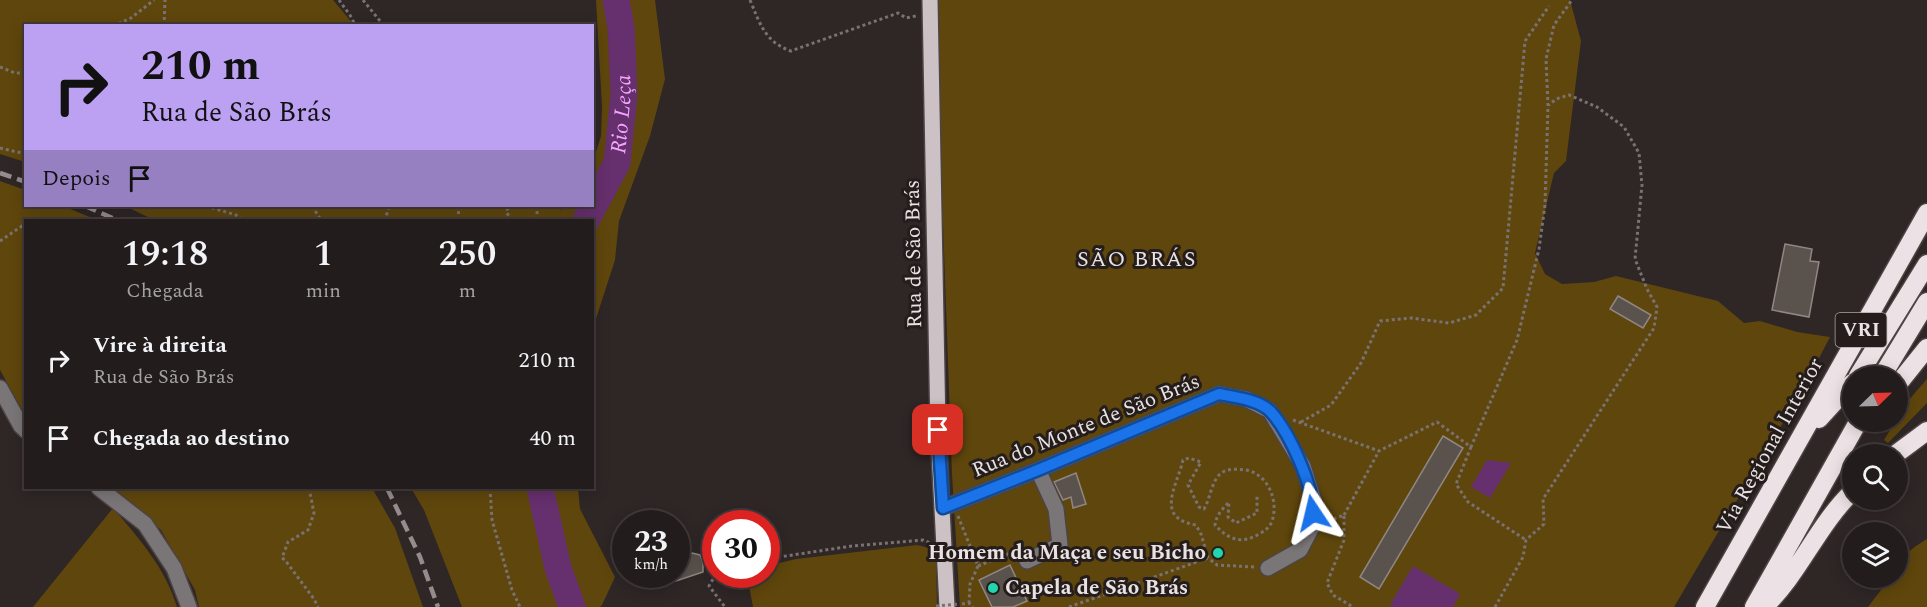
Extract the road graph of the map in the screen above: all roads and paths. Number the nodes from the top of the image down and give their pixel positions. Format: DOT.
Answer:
graph roads {
  1 [pos="153,0"];
  2 [pos="165,0"];
  3 [pos="339,0"];
  4 [pos="363,0"];
  5 [pos="750,0"];
  6 [pos="1572,0"];
  7 [pos="930,6"];
  8 [pos="1549,6"];
  9 [pos="118,24"];
  10 [pos="164,24"];
  11 [pos="354,24"];
  12 [pos="382,24"];
  13 [pos="0,67"];
  14 [pos="24,73"];
  15 [pos="1548,106"];
  16 [pos="0,148"];
  17 [pos="24,154"];
  18 [pos="210,207"];
  19 [pos="1926,212"];
  20 [pos="242,219"];
  21 [pos="24,227"];
  22 [pos="0,241"];
  23 [pos="1927,264"];
  24 [pos="1927,302"];
  25 [pos="1927,348"];
  26 [pos="1864,366"];
  27 [pos="1888,366"];
  28 [pos="1908,372"];
  29 [pos="0,388"];
  30 [pos="1842,394"];
  31 [pos="1270,411"];
  32 [pos="1301,422"];
  33 [pos="24,429"];
  34 [pos="1927,431"];
  35 [pos="1853,432"];
  36 [pos="1861,432"];
  37 [pos="1798,442"];
  38 [pos="1908,445"];
  39 [pos="1471,447"];
  40 [pos="1378,451"];
  41 [pos="1836,464"];
  42 [pos="1038,470"];
  43 [pos="100,489"];
  44 [pos="309,489"];
  45 [pos="490,489"];
  46 [pos="1257,496"];
  47 [pos="1842,501"];
  48 [pos="943,508"];
  49 [pos="1344,515"];
  50 [pos="959,518"];
  51 [pos="1313,525"];
  52 [pos="1526,540"];
  53 [pos="944,553"];
  54 [pos="780,557"];
  55 [pos="1208,558"];
  56 [pos="1028,561"];
  57 [pos="978,566"];
  58 [pos="1268,568"];
  59 [pos="711,588"];
  60 [pos="969,603"];
  61 [pos="948,606"];
  62 [pos="189,607"];
  63 [pos="318,607"];
  64 [pos="520,607"];
  65 [pos="726,607"];
  66 [pos="973,607"];
  67 [pos="1069,607"];
  68 [pos="1353,607"];
  69 [pos="1495,607"];
  70 [pos="1705,607"];
  71 [pos="1754,607"];
  72 [pos="1764,607"];
  1 -- 9 [label="path"];
  2 -- 10 [label="path"];
  3 -- 11 [label="path"];
  4 -- 12 [label="path"];
  5 -- 7 [label="path"];
  6 -- 15 [label="path"];
  7 -- 48 [label="main road, Rua de São Brás"];
  8 -- 32 [label="path"];
  13 -- 14 [label="path"];
  15 -- 39 [label="path"];
  15 -- 52 [label="path"];
  16 -- 17 [label="path"];
  18 -- 20 [label="path"];
  19 -- 37 [label="highway, Via Regional Interior / VRI"];
  21 -- 22 [label="path"];
  23 -- 26 [label="highway"];
  24 -- 27 [label="highway, VRI"];
  25 -- 28 [label="highway"];
  29 -- 33 [label="street"];
  30 -- 37 [label="highway"];
  31 -- 32 [label="path"];
  31 -- 42 [label="street, Rua do Monte de São Brás"];
  31 -- 51 [label="street"];
  32 -- 40 [label="path"];
  34 -- 38 [label="highway"];
  35 -- 41 [label="highway"];
  36 -- 41 [label="highway"];
  37 -- 70 [label="highway, Via Regional Interior / VRI"];
  39 -- 40 [label="path"];
  39 -- 52 [label="path"];
  40 -- 49 [label="path"];
  41 -- 71 [label="highway"];
  42 -- 48 [label="street, Rua do Monte de São Brás"];
  42 -- 56 [label="street"];
  43 -- 62 [label="street"];
  44 -- 63 [label="path"];
  45 -- 64 [label="path"];
  46 -- 55 [label="path"];
  47 -- 72 [label="highway"];
  48 -- 53 [label="main road, Rua de São Brás"];
  49 -- 51 [label="path"];
  49 -- 68 [label="path"];
  50 -- 57 [label="path"];
  51 -- 58 [label="street"];
  52 -- 69 [label="path"];
  53 -- 54 [label="path"];
  53 -- 61 [label="main road, Rua de São Brás"];
  55 -- 58 [label="path"];
  55 -- 67 [label="path"];
  56 -- 57 [label="path"];
  57 -- 60 [label="path"];
  59 -- 65 [label="path"];
  60 -- 61 [label="path"];
  60 -- 66 [label="path"];
}
